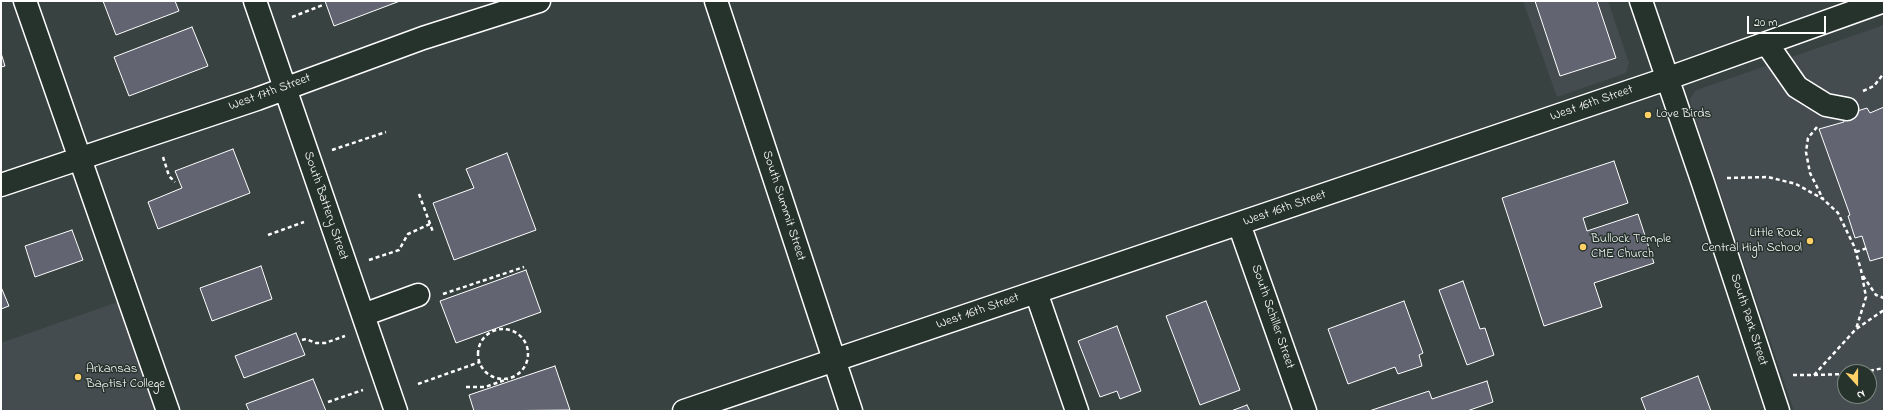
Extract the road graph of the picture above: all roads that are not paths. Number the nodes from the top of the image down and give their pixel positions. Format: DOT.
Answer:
graph roads {
  1 [pos="25,1"];
  2 [pos="255,1"];
  3 [pos="539,1"];
  4 [pos="716,1"];
  5 [pos="1640,1"];
  6 [pos="1871,3"];
  7 [pos="487,9"];
  8 [pos="1767,44"];
  9 [pos="1666,79"];
  10 [pos="286,88"];
  11 [pos="1842,109"];
  12 [pos="80,158"];
  13 [pos="1,185"];
  14 [pos="1239,224"];
  15 [pos="1036,292"];
  16 [pos="418,295"];
  17 [pos="365,321"];
  18 [pos="834,361"];
  19 [pos="168,411"];
  20 [pos="396,411"];
  21 [pos="684,411"];
  22 [pos="851,411"];
  23 [pos="1077,411"];
  24 [pos="1304,411"];
  25 [pos="1778,411"];
  1 -- 12 [label="street"];
  2 -- 10 [label="street, South Battery Street"];
  3 -- 7 [label="street, West 17th Street"];
  4 -- 18 [label="street, South Summit Street"];
  5 -- 9 [label="street, South Park Street"];
  6 -- 8 [label="street, West 16th Street"];
  7 -- 10 [label="street, West 17th Street"];
  8 -- 9 [label="street, West 16th Street"];
  8 -- 11 [label="street"];
  9 -- 14 [label="street, West 16th Street"];
  9 -- 25 [label="street, South Park Street"];
  10 -- 12 [label="street, West 17th Street"];
  10 -- 17 [label="street, South Battery Street"];
  12 -- 13 [label="street, West 17th Street"];
  12 -- 19 [label="street"];
  14 -- 15 [label="street, West 16th Street"];
  14 -- 24 [label="street, South Schiller Street"];
  15 -- 18 [label="street, West 16th Street"];
  15 -- 23 [label="street"];
  16 -- 17 [label="street"];
  17 -- 20 [label="street, South Battery Street"];
  18 -- 21 [label="street, West 16th Street"];
  18 -- 22 [label="street, South Summit Street"];
}
